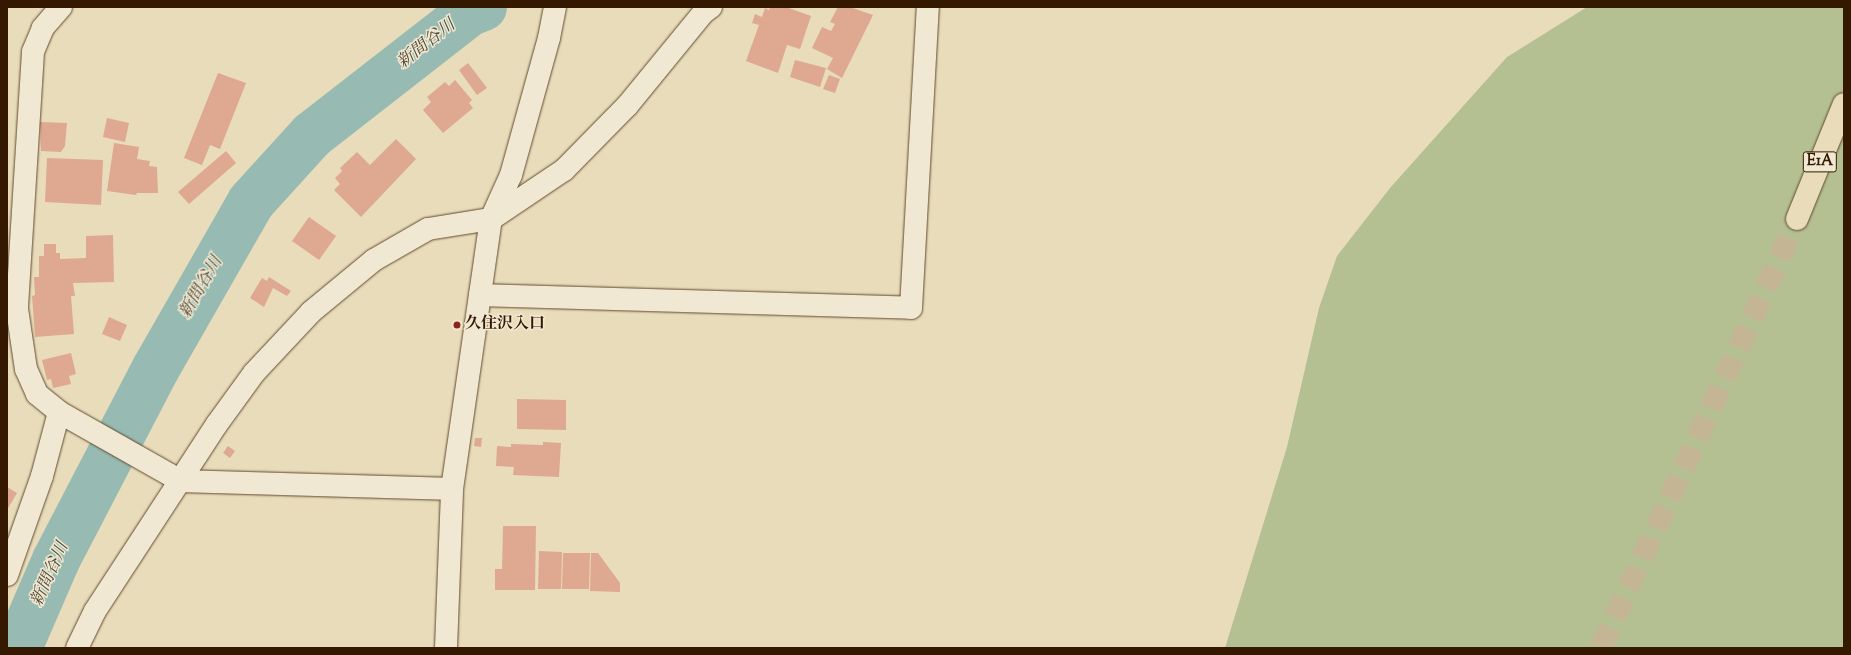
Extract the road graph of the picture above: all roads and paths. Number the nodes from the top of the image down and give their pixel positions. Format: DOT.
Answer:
graph roads {
  1 [pos="61,7"];
  2 [pos="555,7"];
  3 [pos="711,7"];
  4 [pos="928,7"];
  5 [pos="1844,104"];
  6 [pos="491,219"];
  7 [pos="1797,220"];
  8 [pos="480,295"];
  9 [pos="58,412"];
  10 [pos="182,481"];
  11 [pos="452,489"];
  12 [pos="7,575"];
  13 [pos="77,648"];
  14 [pos="446,648"];
  1 -- 9 [label="street"];
  2 -- 6 [label="street"];
  3 -- 6 [label="street"];
  4 -- 8 [label="street"];
  5 -- 7 [label="highway, E1A"];
  6 -- 8 [label="street"];
  6 -- 10 [label="street"];
  8 -- 11 [label="street"];
  9 -- 10 [label="street"];
  9 -- 12 [label="street"];
  10 -- 11 [label="street"];
  10 -- 13 [label="street"];
  11 -- 14 [label="street"];
}
